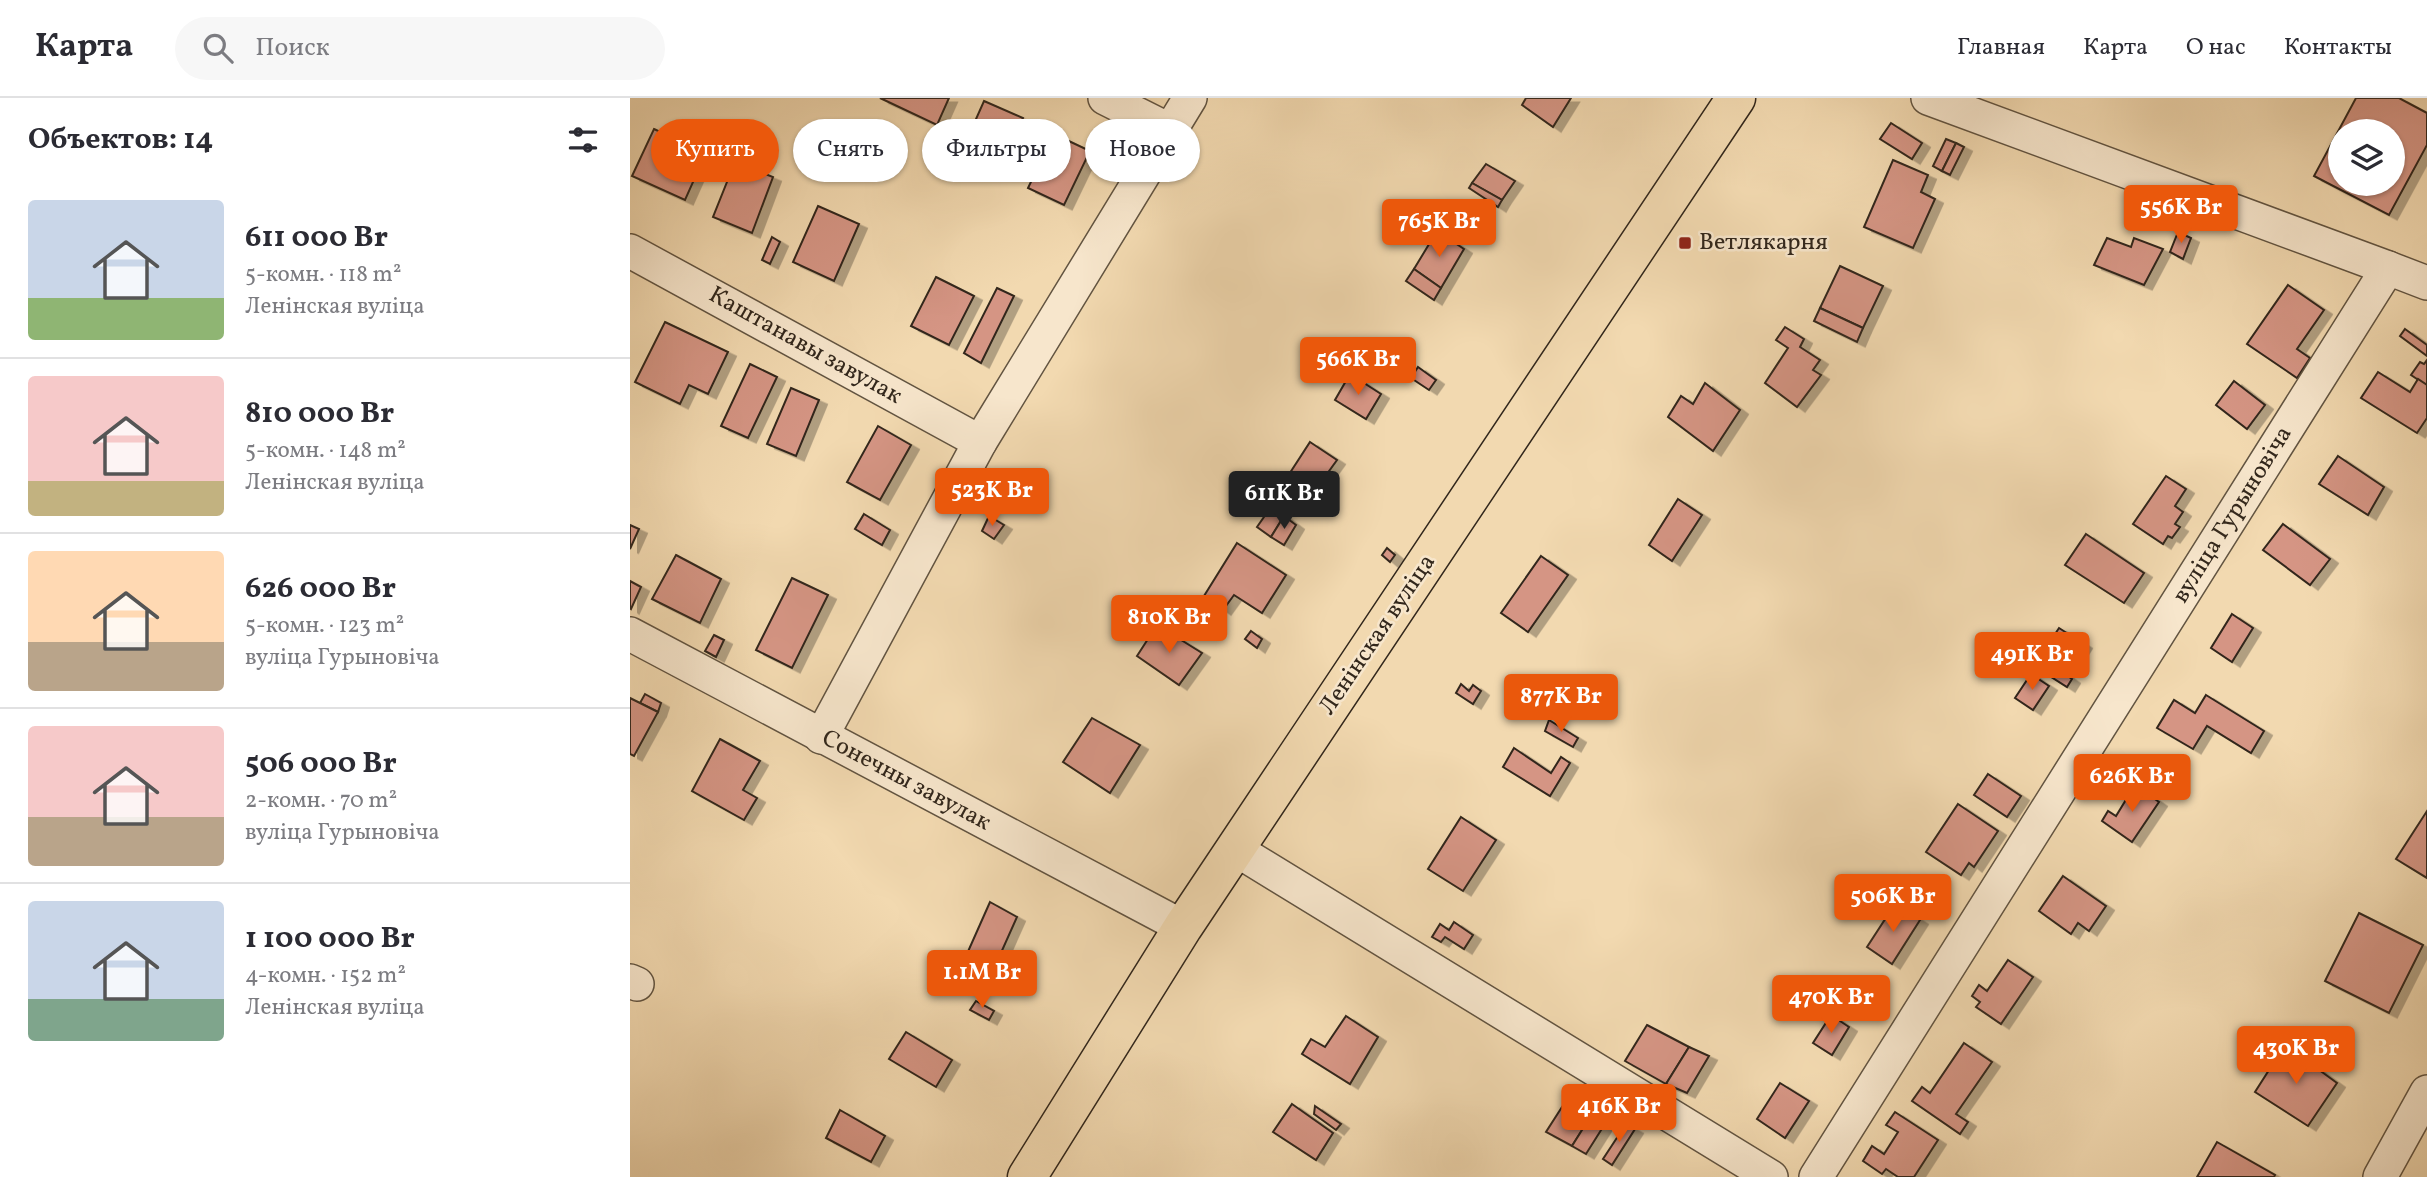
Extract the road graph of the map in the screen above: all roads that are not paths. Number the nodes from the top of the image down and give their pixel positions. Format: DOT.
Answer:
graph roads {
  1 [pos="1105,98"];
  2 [pos="1190,98"];
  3 [pos="1736,98"];
  4 [pos="1928,98"];
  5 [pos="1148,119"];
  6 [pos="1177,119"];
  7 [pos="1138,182"];
  8 [pos="630,251"];
  9 [pos="2388,268"];
  10 [pos="2427,283"];
  11 [pos="980,442"];
  12 [pos="630,634"];
  13 [pos="821,737"];
  14 [pos="1236,849"];
  15 [pos="1183,927"];
  16 [pos="2427,1091"];
  17 [pos="1027,1177"];
  18 [pos="1771,1177"];
  19 [pos="1816,1177"];
  20 [pos="2379,1177"];
  1 -- 5 [label="street"];
  2 -- 6 [label="street"];
  3 -- 14 [label="main road, Ленінская вуліца"];
  4 -- 9 [label="street"];
  7 -- 11 [label="street"];
  8 -- 11 [label="street, Каштанавы завулак"];
  9 -- 10 [label="street"];
  9 -- 19 [label="street, вуліца Гурыновіча"];
  11 -- 13 [label="street"];
  12 -- 13 [label="street, Сонечны завулак"];
  13 -- 15 [label="street, Сонечны завулак"];
  14 -- 15 [label="main road, Ленінская вуліца"];
  14 -- 18 [label="street"];
  15 -- 17 [label="main road, Ленінская вуліца"];
  16 -- 20 [label="street"];
}
